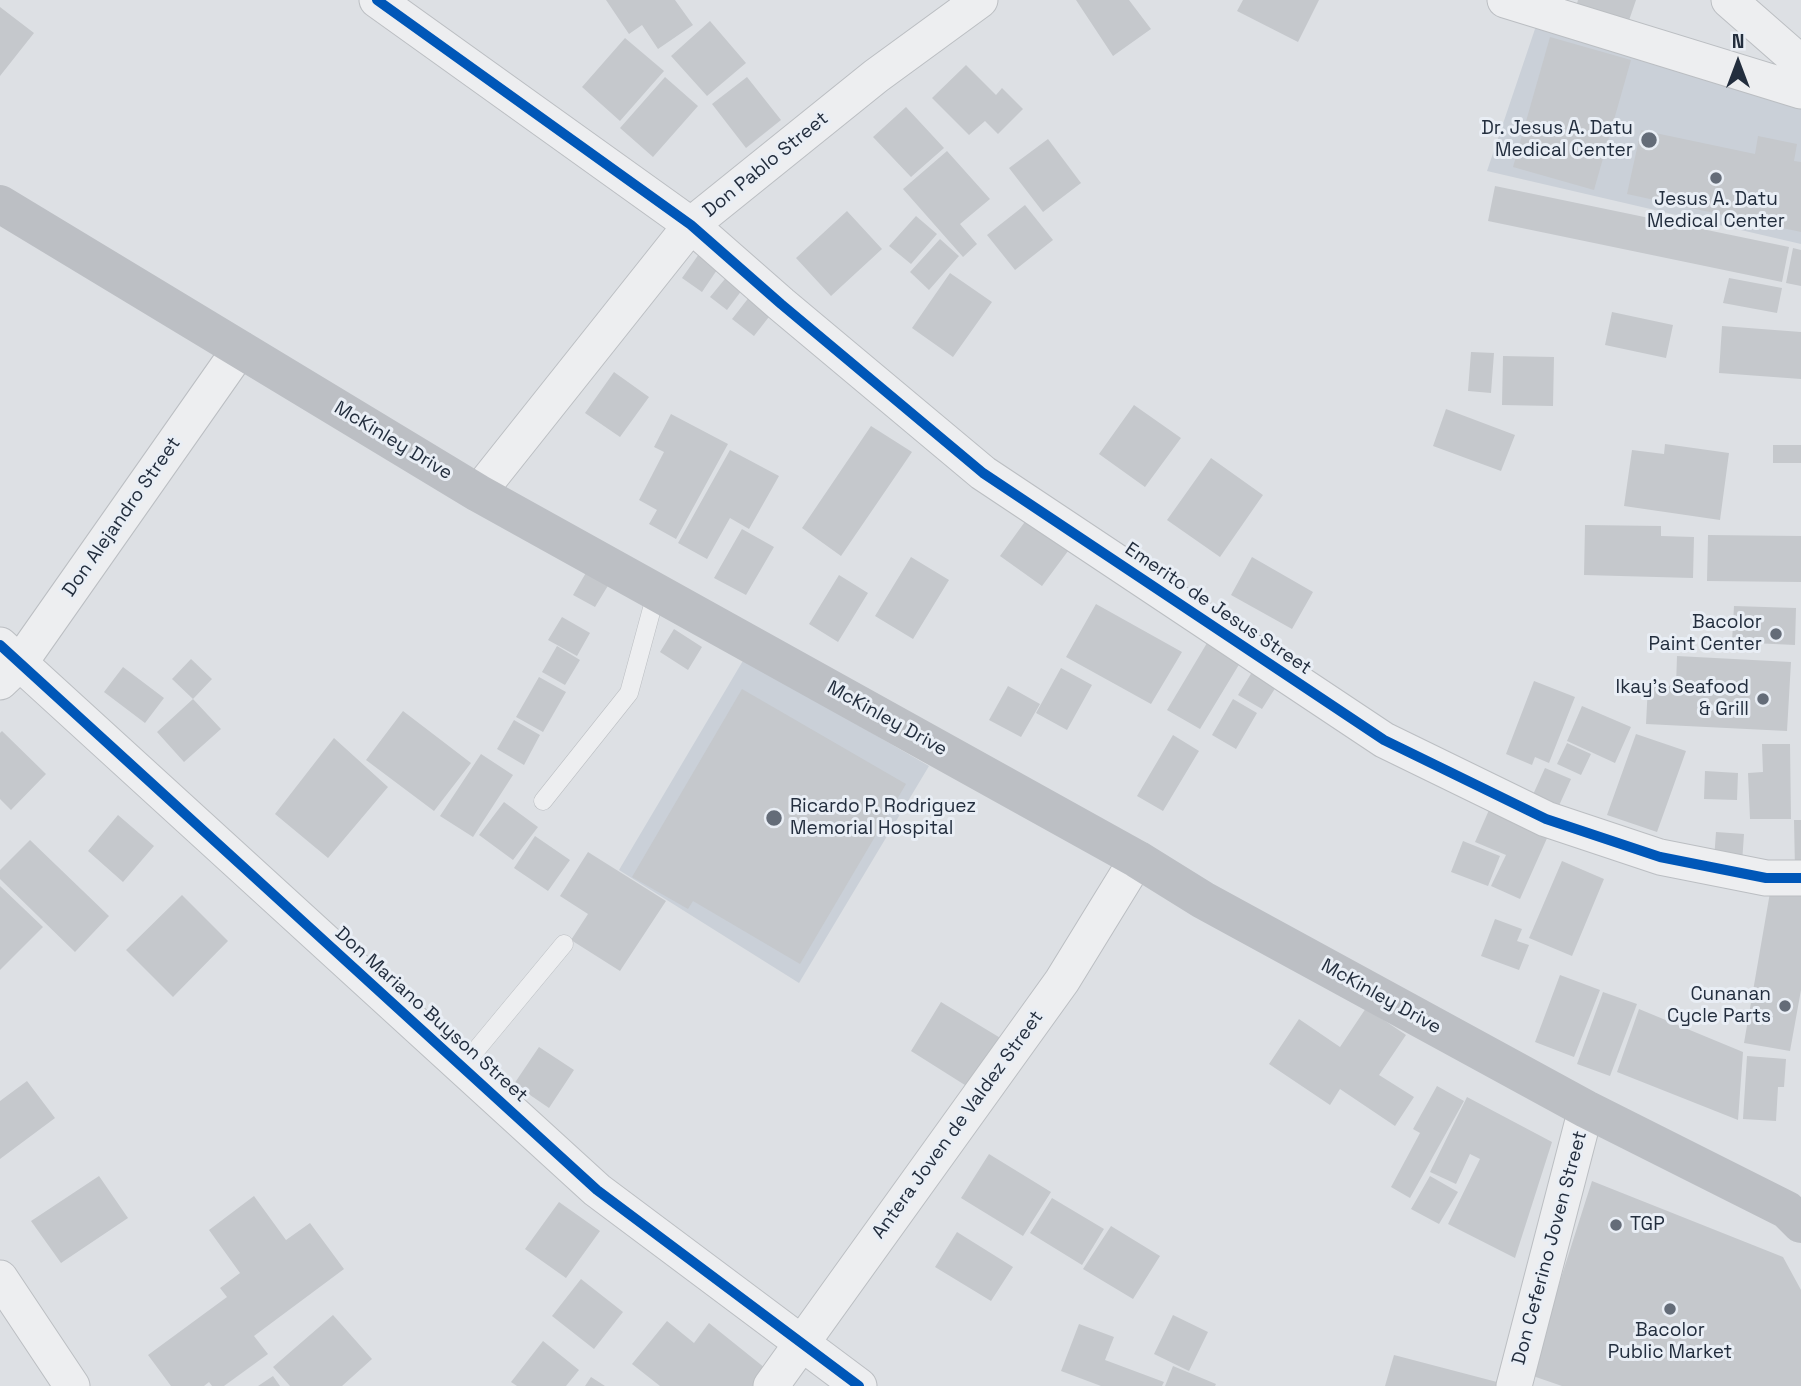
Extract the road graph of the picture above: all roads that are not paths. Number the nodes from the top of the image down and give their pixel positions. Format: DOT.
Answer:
graph roads {
  1 [pos="377,0"];
  2 [pos="980,0"];
  3 [pos="1505,0"];
  4 [pos="1728,0"];
  5 [pos="1801,63"];
  6 [pos="1801,91"];
  7 [pos="0,204"];
  8 [pos="691,225"];
  9 [pos="240,349"];
  10 [pos="478,493"];
  11 [pos="656,590"];
  12 [pos="6,664"];
  13 [pos="543,800"];
  14 [pos="1137,859"];
  15 [pos="1801,878"];
  16 [pos="564,944"];
  17 [pos="462,1067"];
  18 [pos="1586,1109"];
  19 [pos="1796,1214"];
  20 [pos="0,1278"];
  21 [pos="800,1344"];
  22 [pos="72,1386"];
  23 [pos="771,1386"];
  24 [pos="859,1386"];
  25 [pos="1514,1386"];
  1 -- 8 [label="street, Emerito de Jesus Street"];
  2 -- 8 [label="street, Don Pablo Street"];
  3 -- 6 [label="street"];
  4 -- 5 [label="street"];
  7 -- 9 [label="main road, McKinley Drive"];
  8 -- 10 [label="street, Don Pablo Street"];
  8 -- 15 [label="street, Emerito de Jesus Street"];
  9 -- 10 [label="main road, McKinley Drive"];
  9 -- 12 [label="street, Don Alejandro Street"];
  10 -- 11 [label="main road, McKinley Drive"];
  11 -- 13 [label="lane"];
  11 -- 14 [label="main road, McKinley Drive"];
  12 -- 17 [label="street, Don Mariano Buyson Street"];
  14 -- 18 [label="main road, McKinley Drive"];
  14 -- 21 [label="street, Antera Joven de Valdez Street"];
  16 -- 17 [label="lane"];
  17 -- 21 [label="street, Don Mariano Buyson Street"];
  18 -- 19 [label="main road, McKinley Drive"];
  18 -- 25 [label="street, Don Ceferino Joven Street"];
  20 -- 22 [label="street"];
  21 -- 23 [label="street, Antera Joven de Valdez Street"];
  21 -- 24 [label="street, Don Mariano Buyson Street"];
}
